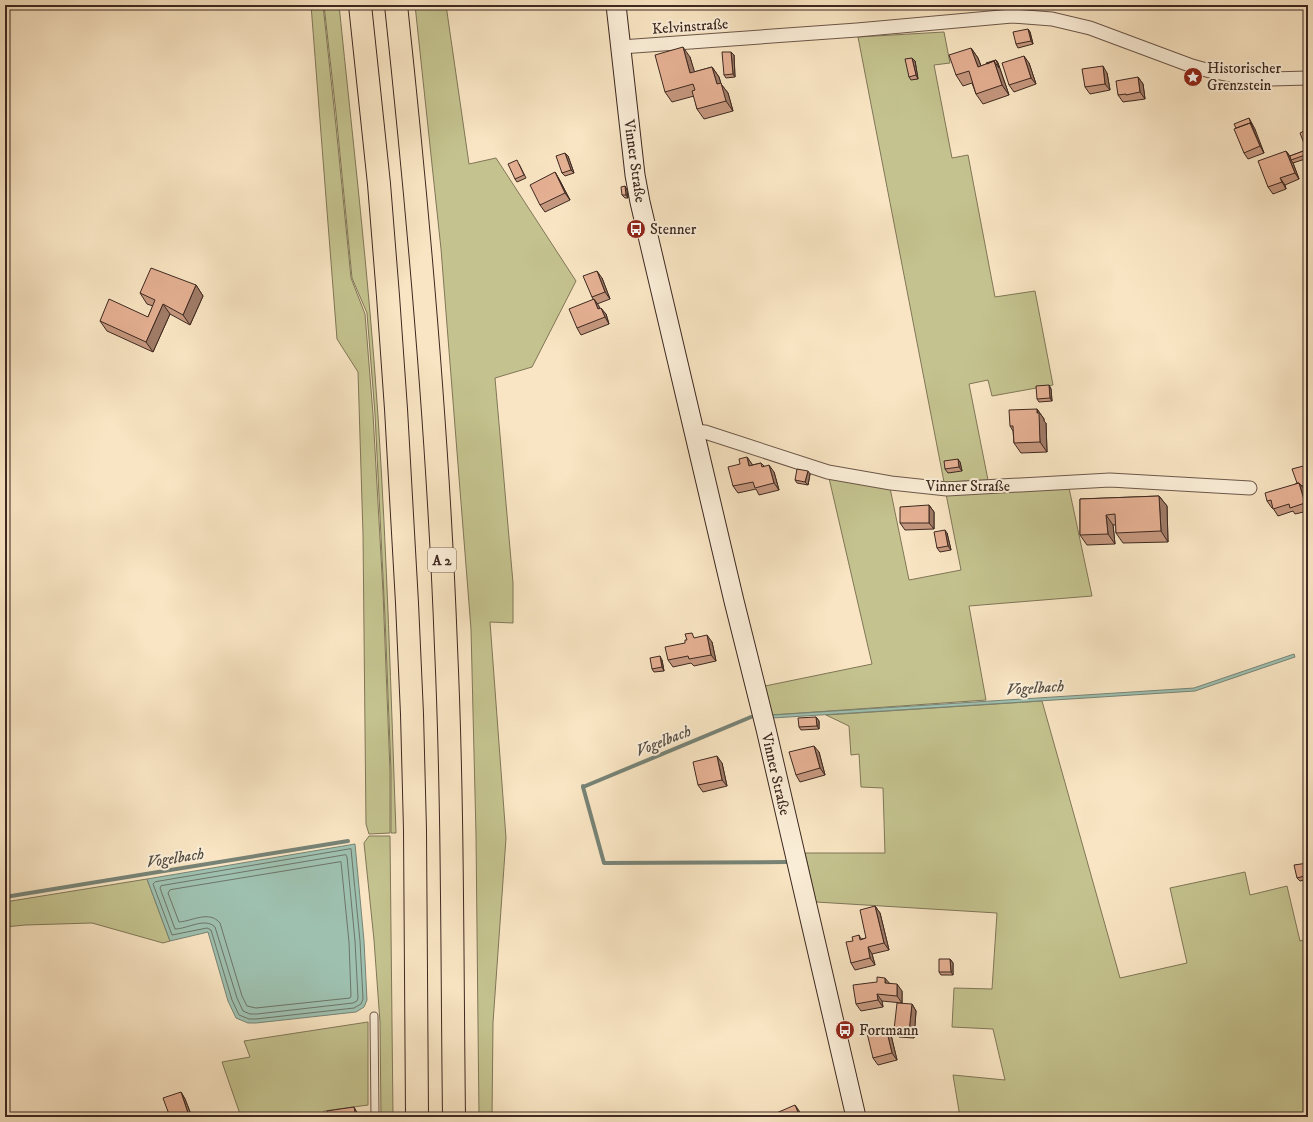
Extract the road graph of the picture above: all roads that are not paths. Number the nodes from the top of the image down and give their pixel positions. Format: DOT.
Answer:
graph roads {
  1 [pos="360,5"];
  2 [pos="396,5"];
  3 [pos="616,5"];
  4 [pos="621,47"];
  5 [pos="1308,78"];
  6 [pos="694,431"];
  7 [pos="1250,488"];
  8 [pos="374,1016"];
  9 [pos="374,1117"];
  10 [pos="417,1117"];
  11 [pos="454,1117"];
  12 [pos="856,1117"];
  1 -- 10 [label="highway, A 2"];
  2 -- 11 [label="highway, A 2"];
  3 -- 4 [label="street, Vinner Straße"];
  4 -- 5 [label="street, Kelvinstraße"];
  4 -- 6 [label="street, Vinner Straße"];
  6 -- 7 [label="street, Vinner Straße"];
  6 -- 12 [label="street, Vinner Straße"];
  8 -- 9 [label="lane"];
}
